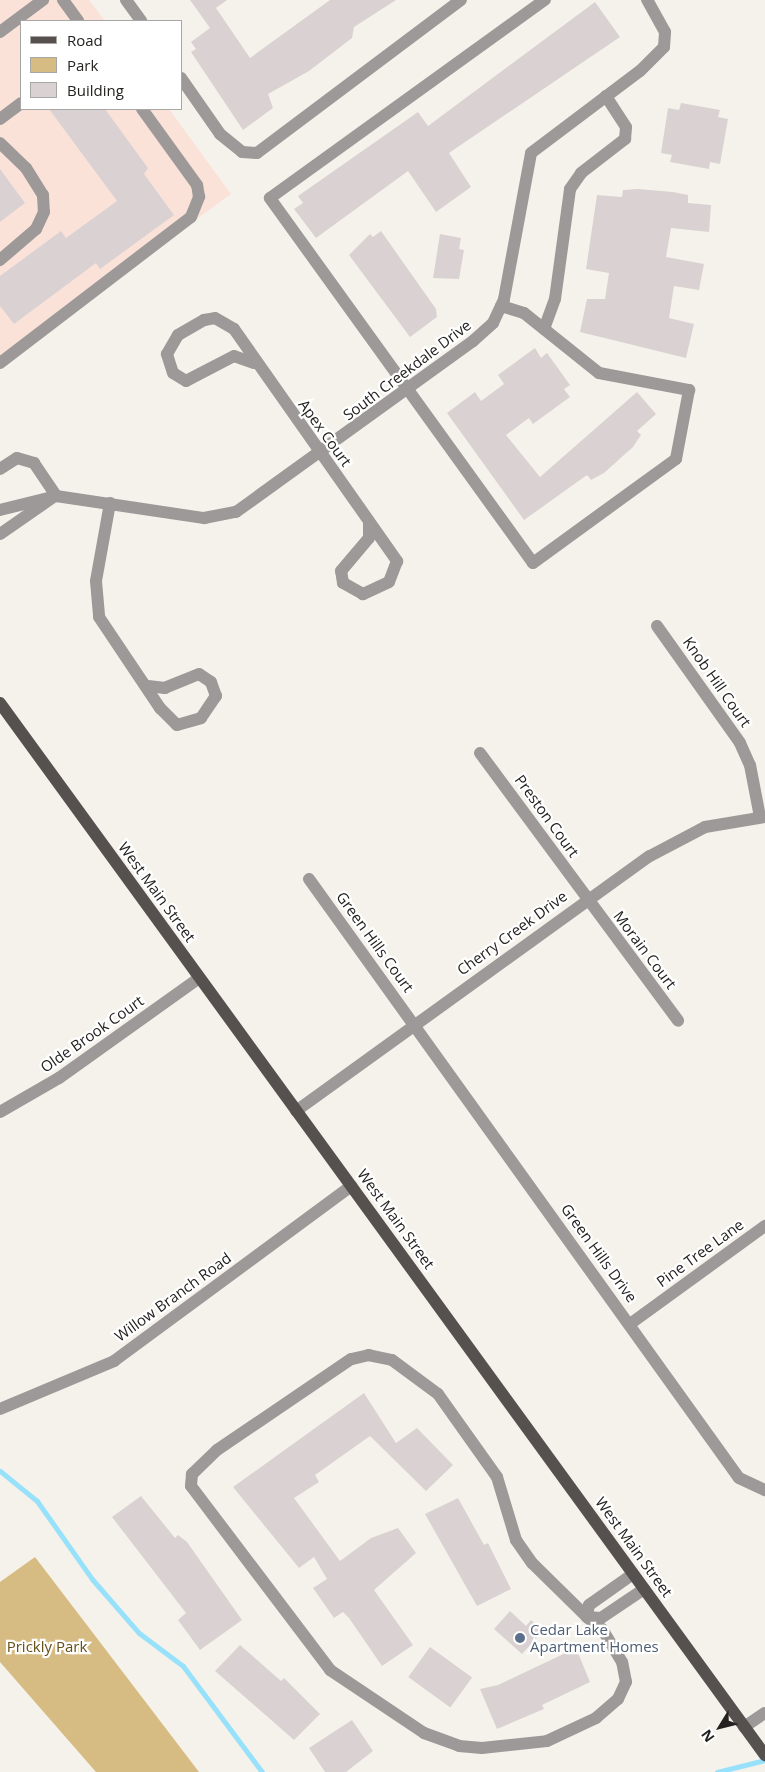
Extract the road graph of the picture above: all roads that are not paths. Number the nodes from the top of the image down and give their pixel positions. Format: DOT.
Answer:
graph roads {
  1 [pos="43,0"];
  2 [pos="63,0"];
  3 [pos="126,0"];
  4 [pos="461,0"];
  5 [pos="545,0"];
  6 [pos="647,0"];
  7 [pos="77,20"];
  8 [pos="140,20"];
  9 [pos="0,32"];
  10 [pos="182,79"];
  11 [pos="606,96"];
  12 [pos="20,104"];
  13 [pos="143,110"];
  14 [pos="0,119"];
  15 [pos="0,142"];
  16 [pos="0,260"];
  17 [pos="501,306"];
  18 [pos="544,328"];
  19 [pos="1,360"];
  20 [pos="254,363"];
  21 [pos="408,390"];
  22 [pos="320,454"];
  23 [pos="0,469"];
  24 [pos="0,494"];
  25 [pos="56,496"];
  26 [pos="110,503"];
  27 [pos="2,509"];
  28 [pos="369,522"];
  29 [pos="0,534"];
  30 [pos="657,626"];
  31 [pos="148,686"];
  32 [pos="0,703"];
  33 [pos="480,753"];
  34 [pos="762,817"];
  35 [pos="309,879"];
  36 [pos="586,899"];
  37 [pos="199,978"];
  38 [pos="678,1021"];
  39 [pos="414,1025"];
  40 [pos="296,1111"];
  41 [pos="0,1112"];
  42 [pos="351,1186"];
  43 [pos="765,1226"];
  44 [pos="630,1324"];
  45 [pos="0,1409"];
  46 [pos="765,1490"];
  47 [pos="633,1574"];
  48 [pos="644,1589"];
  49 [pos="587,1617"];
  50 [pos="765,1713"];
  51 [pos="744,1727"];
  52 [pos="762,1752"];
  1 -- 9 [label="street"];
  2 -- 7 [label="street"];
  3 -- 8 [label="street"];
  4 -- 10 [label="street"];
  5 -- 21 [label="street"];
  6 -- 11 [label="street, South Creekdale Drive"];
  11 -- 17 [label="street, South Creekdale Drive"];
  11 -- 18 [label="street"];
  12 -- 14 [label="street"];
  13 -- 19 [label="street"];
  15 -- 16 [label="street"];
  17 -- 18 [label="street"];
  17 -- 21 [label="street, South Creekdale Drive"];
  18 -- 21 [label="street"];
  20 -- 20 [label="street, Apex Court"];
  20 -- 22 [label="street, Apex Court"];
  21 -- 22 [label="street, South Creekdale Drive"];
  22 -- 26 [label="street, South Creekdale Drive"];
  22 -- 28 [label="street, Apex Court"];
  23 -- 25 [label="street"];
  24 -- 27 [label="street, South Creekdale Drive"];
  25 -- 26 [label="street, South Creekdale Drive"];
  25 -- 27 [label="street, South Creekdale Drive"];
  25 -- 29 [label="street"];
  26 -- 31 [label="street"];
  28 -- 28 [label="street, Apex Court"];
  30 -- 34 [label="street, Knob Hill Court"];
  31 -- 31 [label="street"];
  32 -- 37 [label="main road, West Main Street"];
  33 -- 36 [label="street, Preston Court"];
  34 -- 36 [label="street, Cherry Creek Drive"];
  35 -- 39 [label="street, Green Hills Court"];
  36 -- 38 [label="street, Morain Court"];
  36 -- 39 [label="street, Cherry Creek Drive"];
  37 -- 40 [label="main road, West Main Street"];
  37 -- 41 [label="street, Olde Brook Court"];
  39 -- 40 [label="street, Cherry Creek Drive"];
  39 -- 44 [label="street, Green Hills Drive"];
  40 -- 42 [label="main road, West Main Street"];
  42 -- 45 [label="street, Willow Branch Road"];
  42 -- 47 [label="main road, West Main Street"];
  43 -- 44 [label="street, Pine Tree Lane"];
  44 -- 46 [label="street, Green Hills Drive"];
  47 -- 48 [label="main road, West Main Street"];
  47 -- 49 [label="street"];
  48 -- 49 [label="street"];
  48 -- 51 [label="main road, West Main Street"];
  49 -- 49 [label="street"];
  50 -- 51 [label="street"];
  51 -- 52 [label="main road, West Main Street"];
}
